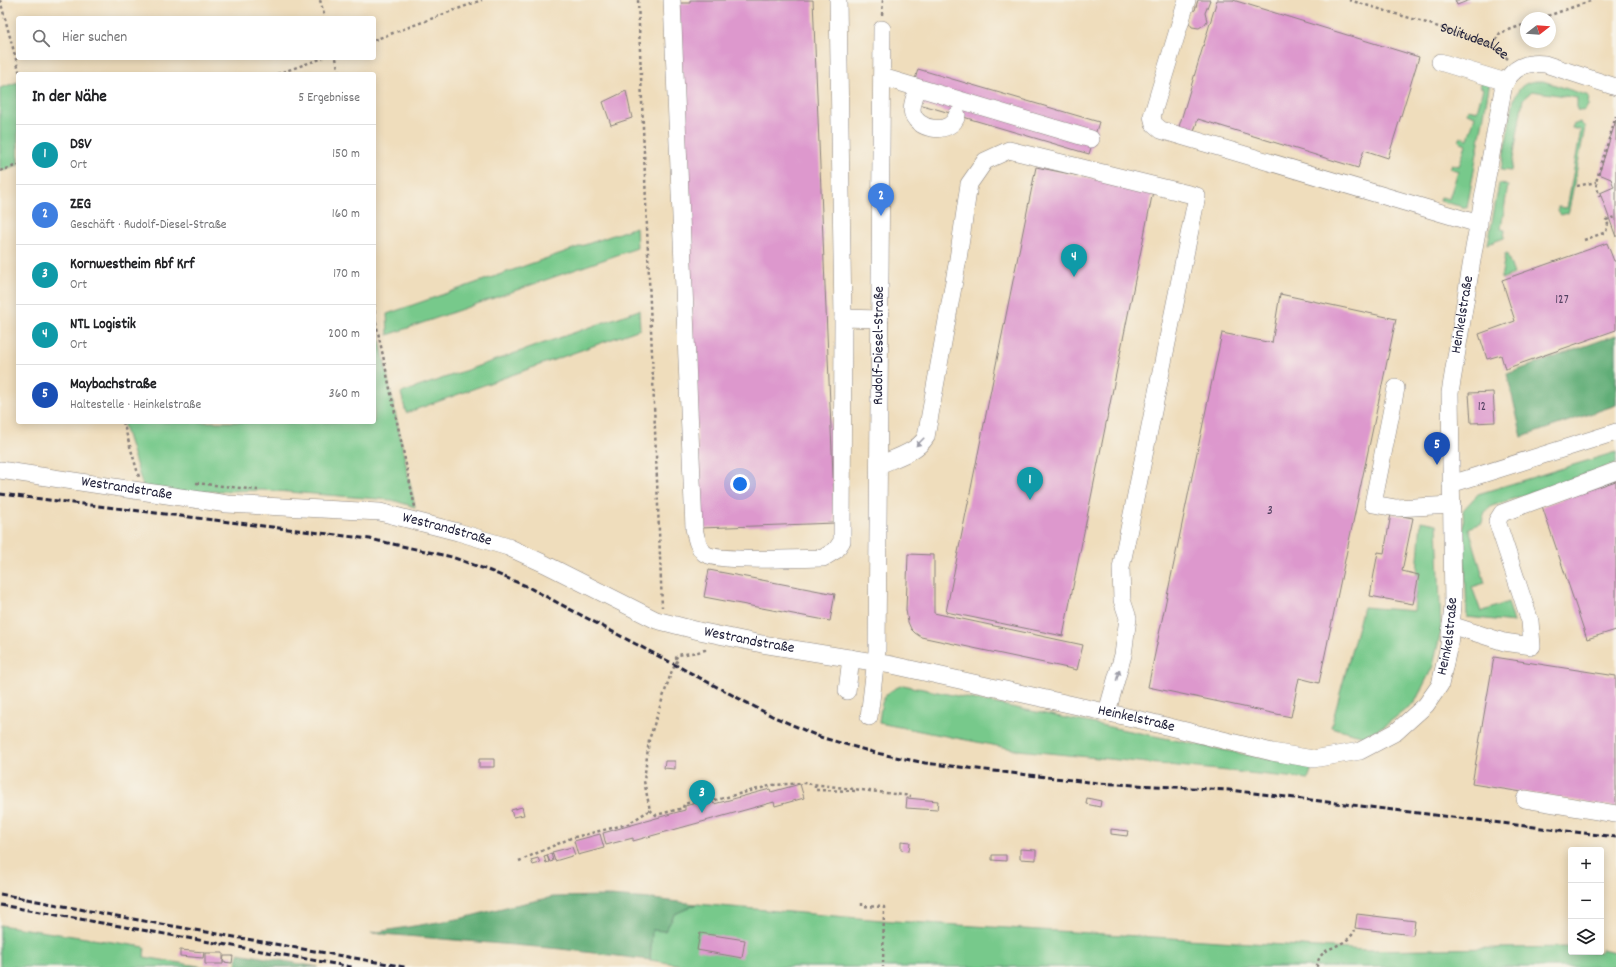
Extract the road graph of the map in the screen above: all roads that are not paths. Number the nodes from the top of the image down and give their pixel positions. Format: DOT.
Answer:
graph roads {
  1 [pos="672,0"];
  2 [pos="838,0"];
  3 [pos="1187,0"];
  4 [pos="882,29"];
  5 [pos="1440,62"];
  6 [pos="1517,68"];
  7 [pos="882,77"];
  8 [pos="1506,82"];
  9 [pos="1616,87"];
  10 [pos="917,88"];
  11 [pos="957,115"];
  12 [pos="1091,139"];
  13 [pos="1479,224"];
  14 [pos="843,318"];
  15 [pos="880,319"];
  16 [pos="1396,388"];
  17 [pos="1616,432"];
  18 [pos="879,465"];
  19 [pos="0,470"];
  20 [pos="1616,471"];
  21 [pos="1451,484"];
  22 [pos="1452,505"];
  23 [pos="1451,626"];
  24 [pos="851,658"];
  25 [pos="876,662"];
  26 [pos="848,691"];
  27 [pos="1107,712"];
  28 [pos="869,717"];
  29 [pos="1525,799"];
  30 [pos="1616,814"];
  1 -- 14 [label="street"];
  2 -- 14 [label="street"];
  3 -- 13 [label="street"];
  4 -- 7 [label="street, Rudolf-Diesel-Straße"];
  5 -- 8 [label="street"];
  6 -- 8 [label="street, Heinkelstraße"];
  6 -- 9 [label="street, Solitudeallee"];
  7 -- 10 [label="street"];
  7 -- 15 [label="street, Rudolf-Diesel-Straße"];
  8 -- 13 [label="street, Heinkelstraße"];
  10 -- 11 [label="street"];
  10 -- 12 [label="street"];
  13 -- 21 [label="street, Heinkelstraße"];
  14 -- 15 [label="street"];
  15 -- 18 [label="street, Rudolf-Diesel-Straße"];
  16 -- 22 [label="street"];
  17 -- 21 [label="street"];
  18 -- 25 [label="street, Rudolf-Diesel-Straße"];
  27 -- 18 [label="street, one-way"];
  19 -- 24 [label="street, Westrandstraße"];
  20 -- 23 [label="street"];
  21 -- 22 [label="street, Heinkelstraße"];
  22 -- 23 [label="street, Heinkelstraße"];
  23 -- 27 [label="street, Heinkelstraße"];
  24 -- 25 [label="street, Westrandstraße"];
  24 -- 26 [label="street"];
  25 -- 27 [label="street, Heinkelstraße"];
  25 -- 28 [label="street, Rudolf-Diesel-Straße"];
  29 -- 30 [label="street"];
}
